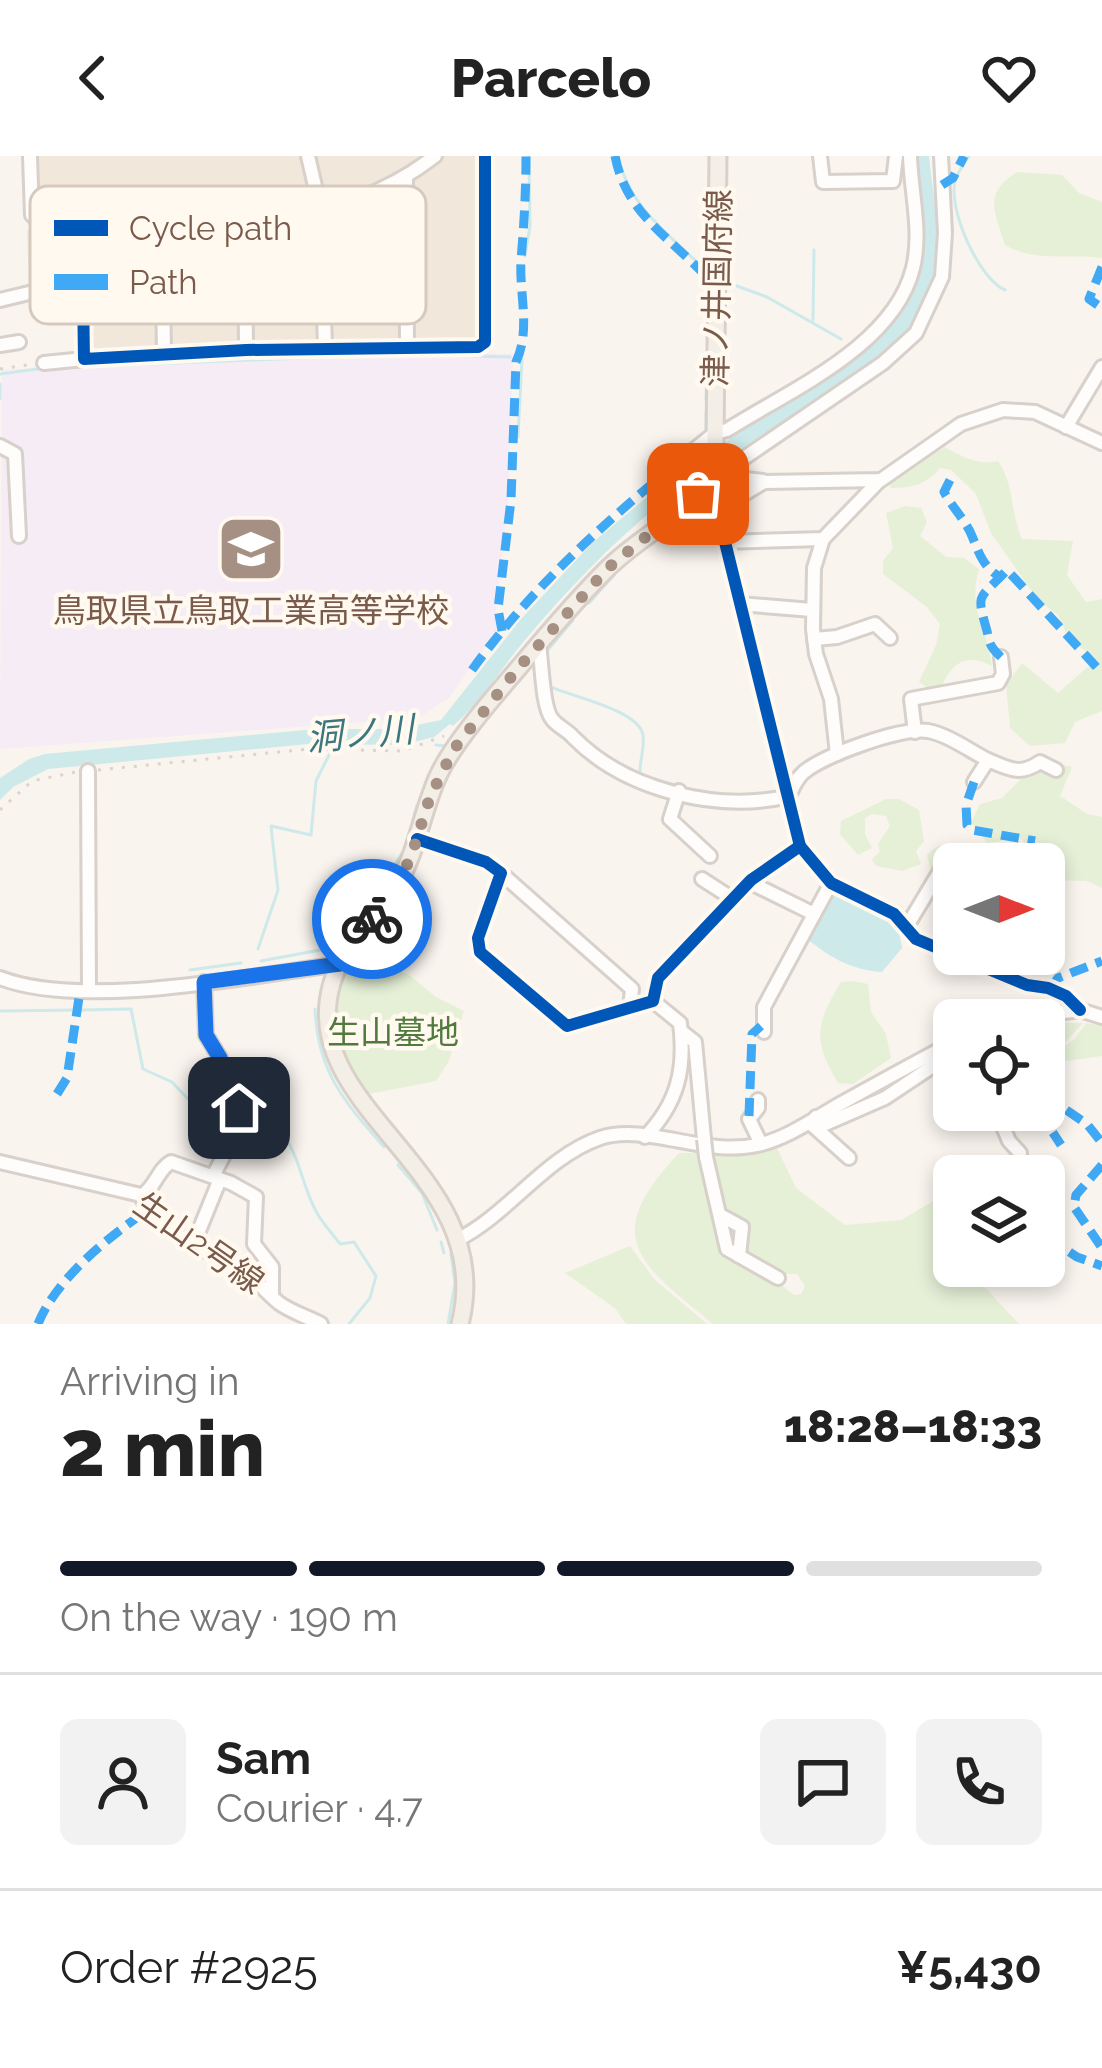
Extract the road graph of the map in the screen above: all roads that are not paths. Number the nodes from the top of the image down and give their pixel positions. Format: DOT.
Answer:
graph roads {
  1 [pos="30,156"];
  2 [pos="308,156"];
  3 [pos="435,156"];
  4 [pos="484,156"];
  5 [pos="718,156"];
  6 [pos="820,156"];
  7 [pos="896,156"];
  8 [pos="910,156"];
  9 [pos="941,156"];
  10 [pos="406,178"];
  11 [pos="31,186"];
  12 [pos="315,186"];
  13 [pos="391,186"];
  14 [pos="406,186"];
  15 [pos="30,293"];
  16 [pos="0,300"];
  17 [pos="83,324"];
  18 [pos="164,324"];
  19 [pos="246,324"];
  20 [pos="324,324"];
  21 [pos="407,324"];
  22 [pos="19,342"];
  23 [pos="0,345"];
  24 [pos="407,345"];
  25 [pos="325,348"];
  26 [pos="246,350"];
  27 [pos="164,354"];
  28 [pos="84,359"];
  29 [pos="44,363"];
  30 [pos="1102,367"];
  31 [pos="1066,427"];
  32 [pos="715,439"];
  33 [pos="1102,443"];
  34 [pos="0,446"];
  35 [pos="675,465"];
  36 [pos="881,480"];
  37 [pos="764,482"];
  38 [pos="704,484"];
  39 [pos="716,511"];
  40 [pos="19,536"];
  41 [pos="823,539"];
  42 [pos="725,542"];
  43 [pos="739,604"];
  44 [pos="812,610"];
  45 [pos="890,638"];
  46 [pos="814,639"];
  47 [pos="539,645"];
  48 [pos="1001,657"];
  49 [pos="915,732"];
  50 [pos="837,754"];
  51 [pos="988,760"];
  52 [pos="1056,770"];
  53 [pos="88,771"];
  54 [pos="974,782"];
  55 [pos="679,791"];
  56 [pos="789,796"];
  57 [pos="417,839"];
  58 [pos="800,846"];
  59 [pos="710,856"];
  60 [pos="501,873"];
  61 [pos="702,879"];
  62 [pos="748,882"];
  63 [pos="831,883"];
  64 [pos="933,883"];
  65 [pos="733,899"];
  66 [pos="814,914"];
  67 [pos="907,926"];
  68 [pos="340,964"];
  69 [pos="0,978"];
  70 [pos="204,982"];
  71 [pos="89,991"];
  72 [pos="652,1000"];
  73 [pos="630,1008"];
  74 [pos="1080,1010"];
  75 [pos="1065,1012"];
  76 [pos="1102,1017"];
  77 [pos="764,1032"];
  78 [pos="686,1034"];
  79 [pos="932,1060"];
  80 [pos="758,1100"];
  81 [pos="813,1119"];
  82 [pos="1004,1131"];
  83 [pos="645,1138"];
  84 [pos="761,1144"];
  85 [pos="1020,1154"];
  86 [pos="849,1158"];
  87 [pos="0,1162"];
  88 [pos="217,1177"];
  89 [pos="141,1196"];
  90 [pos="457,1240"];
  91 [pos="194,1243"];
  92 [pos="778,1278"];
  93 [pos="272,1294"];
  94 [pos="321,1324"];
  95 [pos="460,1324"];
  1 -- 11 [label="street"];
  2 -- 12 [label="street"];
  3 -- 10 [label="street"];
  4 -- 24 [label="street"];
  5 -- 32 [label="main road, 津ノ井国府線"];
  6 -- 7 [label="street"];
  8 -- 32 [label="street"];
  9 -- 38 [label="street"];
  10 -- 13 [label="street"];
  10 -- 14 [label="street"];
  15 -- 16 [label="street"];
  17 -- 28 [label="street"];
  18 -- 27 [label="street"];
  19 -- 26 [label="street"];
  20 -- 25 [label="street"];
  21 -- 24 [label="street"];
  22 -- 23 [label="street"];
  24 -- 25 [label="street"];
  25 -- 26 [label="street"];
  26 -- 27 [label="street"];
  27 -- 28 [label="street"];
  28 -- 29 [label="street"];
  30 -- 31 [label="street"];
  31 -- 33 [label="street"];
  31 -- 36 [label="street"];
  32 -- 35 [label="street"];
  32 -- 38 [label="main road, 津ノ井国府線"];
  34 -- 40 [label="street"];
  36 -- 37 [label="street"];
  36 -- 41 [label="street"];
  37 -- 38 [label="street"];
  37 -- 39 [label="street"];
  38 -- 39 [label="street"];
  38 -- 47 [label="main road"];
  39 -- 42 [label="street"];
  41 -- 42 [label="street"];
  41 -- 44 [label="street"];
  42 -- 43 [label="street"];
  43 -- 44 [label="street"];
  43 -- 56 [label="street"];
  44 -- 46 [label="street"];
  45 -- 46 [label="street"];
  46 -- 50 [label="street"];
  47 -- 55 [label="street"];
  47 -- 57 [label="main road"];
  48 -- 49 [label="street"];
  49 -- 50 [label="street"];
  49 -- 51 [label="street"];
  50 -- 56 [label="street"];
  51 -- 52 [label="street"];
  51 -- 54 [label="street"];
  53 -- 71 [label="street"];
  55 -- 56 [label="street"];
  55 -- 59 [label="street"];
  56 -- 58 [label="street"];
  57 -- 60 [label="street"];
  57 -- 68 [label="main road"];
  58 -- 62 [label="street"];
  58 -- 63 [label="street"];
  60 -- 73 [label="street"];
  60 -- 73 [label="street"];
  61 -- 65 [label="street"];
  62 -- 65 [label="street"];
  62 -- 66 [label="street"];
  63 -- 66 [label="street"];
  63 -- 67 [label="street"];
  64 -- 67 [label="street"];
  65 -- 72 [label="street"];
  66 -- 77 [label="street"];
  67 -- 74 [label="street"];
  68 -- 70 [label="street"];
  68 -- 90 [label="main road"];
  69 -- 71 [label="street"];
  70 -- 71 [label="street"];
  70 -- 88 [label="street"];
  72 -- 73 [label="street"];
  72 -- 78 [label="street"];
  74 -- 75 [label="street"];
  74 -- 76 [label="street"];
  78 -- 83 [label="street"];
  78 -- 92 [label="street, bridge"];
  79 -- 81 [label="street"];
  80 -- 84 [label="street"];
  81 -- 84 [label="street"];
  81 -- 86 [label="street"];
  82 -- 85 [label="street"];
  83 -- 84 [label="street"];
  83 -- 90 [label="street"];
  87 -- 89 [label="street, 生山2号線"];
  88 -- 89 [label="street"];
  88 -- 91 [label="street"];
  88 -- 93 [label="street"];
  89 -- 91 [label="street, 生山2号線"];
  90 -- 95 [label="main road"];
  91 -- 93 [label="street, 生山2号線"];
  93 -- 94 [label="street, 生山2号線"];
}
